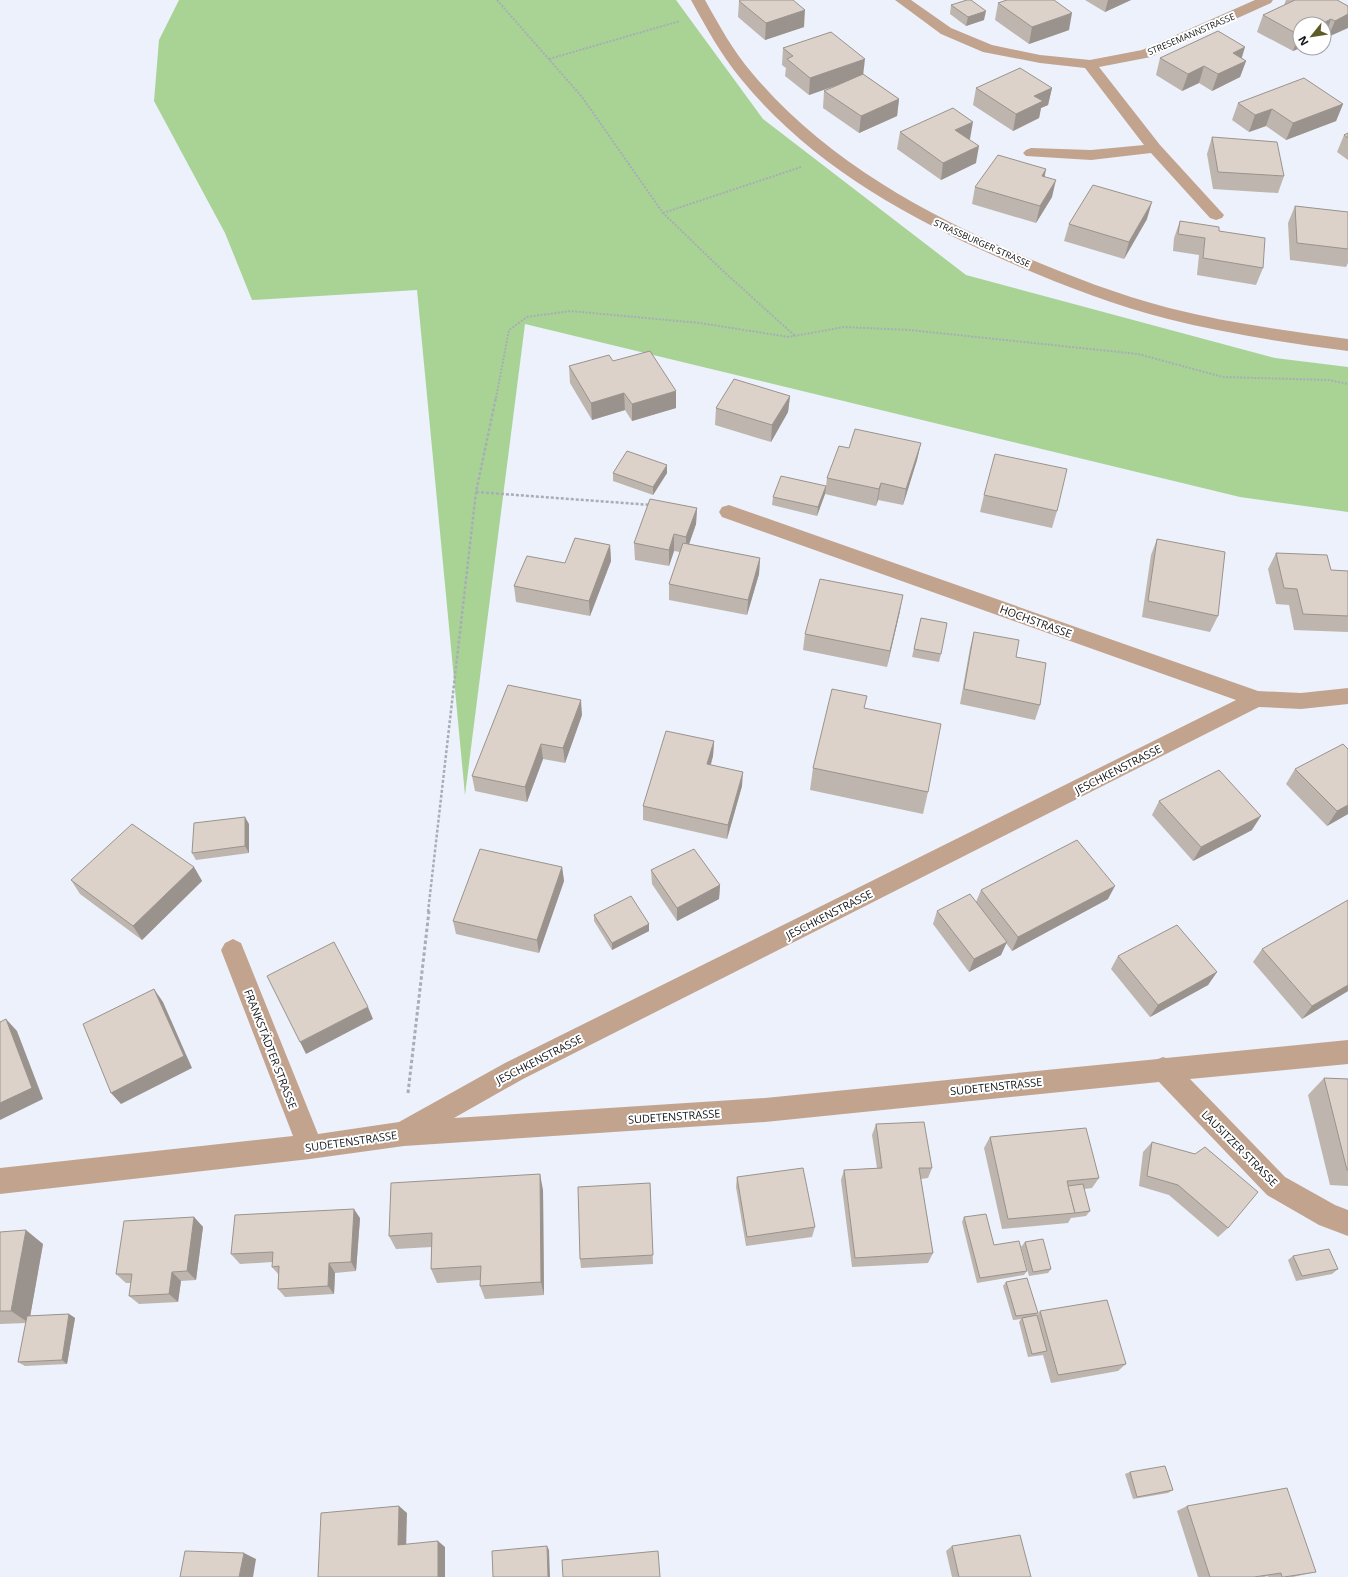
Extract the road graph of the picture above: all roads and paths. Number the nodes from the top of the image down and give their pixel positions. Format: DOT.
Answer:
graph roads {
  1 [pos="497,0"];
  2 [pos="902,0"];
  3 [pos="1266,0"];
  4 [pos="701,7"];
  5 [pos="549,59"];
  6 [pos="1090,64"];
  7 [pos="1155,148"];
  8 [pos="1031,153"];
  9 [pos="829,156"];
  10 [pos="663,214"];
  11 [pos="1216,215"];
  12 [pos="795,336"];
  13 [pos="1348,345"];
  14 [pos="1348,384"];
  15 [pos="476,492"];
  16 [pos="652,505"];
  17 [pos="729,512"];
  18 [pos="1348,696"];
  19 [pos="1257,699"];
  20 [pos="232,950"];
  21 [pos="1348,1052"];
  22 [pos="1163,1069"];
  23 [pos="404,1134"];
  24 [pos="310,1147"];
  25 [pos="0,1181"];
  26 [pos="1348,1223"];
  1 -- 5 [label="path"];
  2 -- 6 [label="street, STRESEMANNSTRASSE"];
  3 -- 6 [label="street, STRESEMANNSTRASSE"];
  4 -- 5 [label="path"];
  4 -- 9 [label="street, STRASSBURGER STRASSE"];
  5 -- 10 [label="path"];
  6 -- 7 [label="street"];
  7 -- 8 [label="street"];
  7 -- 11 [label="street"];
  9 -- 10 [label="path"];
  9 -- 13 [label="street, STRASSBURGER STRASSE"];
  10 -- 12 [label="path"];
  12 -- 14 [label="path"];
  12 -- 15 [label="path"];
  15 -- 16 [label="path"];
  15 -- 23 [label="path"];
  17 -- 19 [label="street, HOCHSTRASSE"];
  18 -- 19 [label="street, HOCHSTRASSE"];
  19 -- 23 [label="street, JESCHKENSTRASSE"];
  20 -- 24 [label="street, FRANKSTÄDTER STRASSE"];
  21 -- 22 [label="street, SUDETENSTRASSE"];
  22 -- 23 [label="street, SUDETENSTRASSE"];
  22 -- 26 [label="street, LAUSITZER STRASSE"];
  23 -- 24 [label="street, SUDETENSTRASSE"];
  24 -- 25 [label="street, SUDETENSTRASSE"];
}
